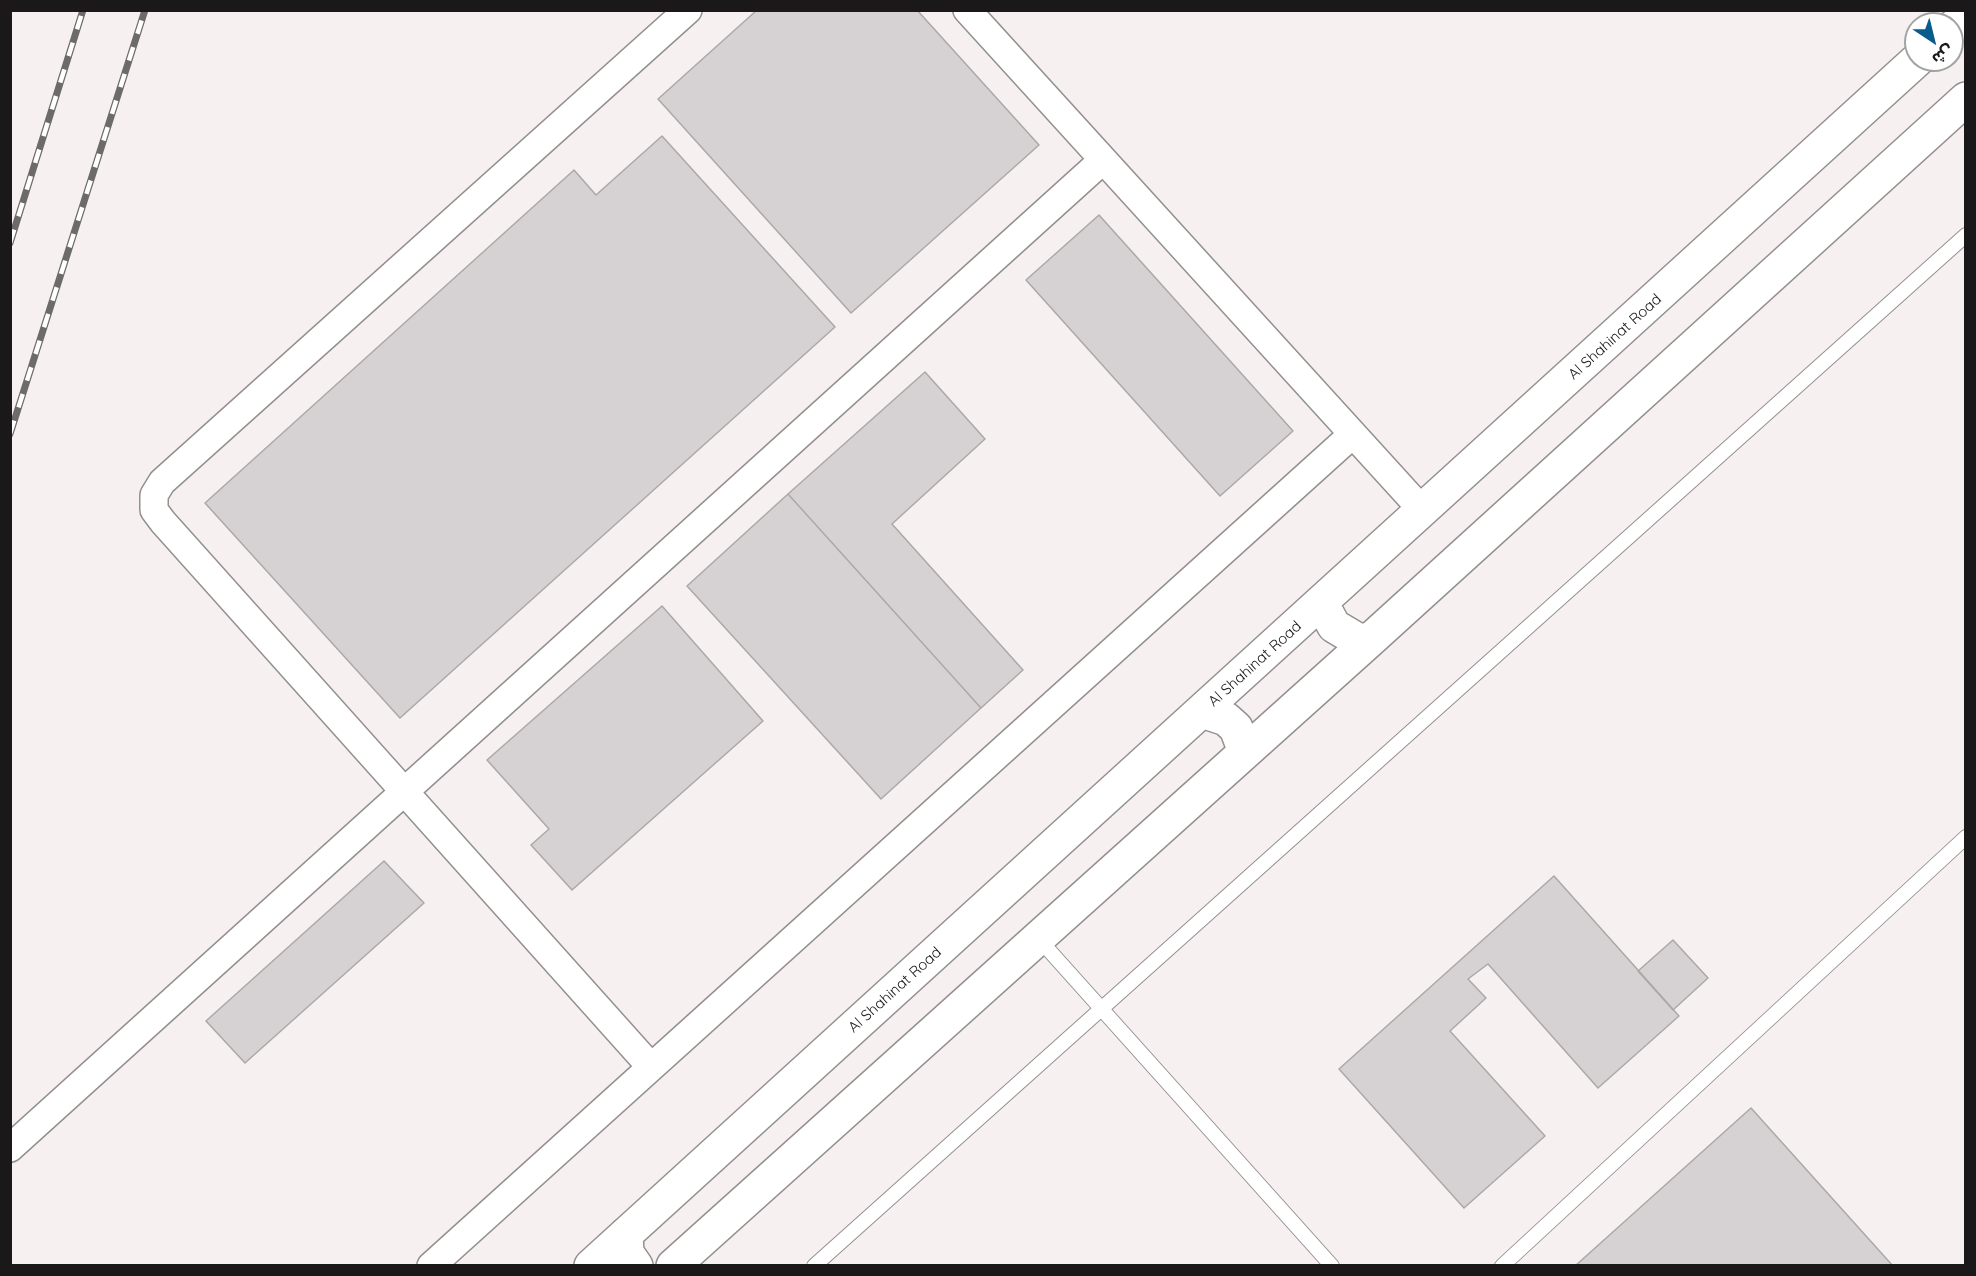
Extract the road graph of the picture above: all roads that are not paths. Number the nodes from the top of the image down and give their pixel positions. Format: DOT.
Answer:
graph roads {
  1 [pos="688,10"];
  2 [pos="967,10"];
  3 [pos="1904,72"];
  4 [pos="1965,99"];
  5 [pos="1103,160"];
  6 [pos="1965,235"];
  7 [pos="1353,434"];
  8 [pos="1423,512"];
  9 [pos="1322,603"];
  10 [pos="1369,641"];
  11 [pos="1202,711"];
  12 [pos="1245,752"];
  13 [pos="404,792"];
  14 [pos="1965,837"];
  15 [pos="1038,938"];
  16 [pos="1102,1009"];
  17 [pos="651,1067"];
  18 [pos="10,1148"];
  19 [pos="626,1234"];
  20 [pos="431,1266"];
  21 [pos="591,1266"];
  22 [pos="636,1266"];
  23 [pos="673,1266"];
  24 [pos="814,1266"];
  25 [pos="1332,1266"];
  26 [pos="1502,1266"];
  1 -- 13 [label="street"];
  2 -- 5 [label="street"];
  3 -- 8 [label="main road, Al Shahinat Road"];
  4 -- 10 [label="main road"];
  5 -- 7 [label="street"];
  5 -- 13 [label="street"];
  6 -- 16 [label="lane"];
  7 -- 8 [label="street"];
  7 -- 17 [label="street"];
  8 -- 9 [label="main road, Al Shahinat Road"];
  9 -- 10 [label="main road"];
  9 -- 11 [label="main road, Al Shahinat Road"];
  10 -- 12 [label="main road"];
  11 -- 12 [label="main road"];
  11 -- 19 [label="main road, Al Shahinat Road"];
  12 -- 15 [label="main road"];
  13 -- 17 [label="street"];
  13 -- 18 [label="street"];
  14 -- 26 [label="lane"];
  15 -- 16 [label="lane"];
  15 -- 23 [label="main road"];
  16 -- 24 [label="lane"];
  16 -- 25 [label="lane"];
  17 -- 20 [label="street"];
  19 -- 21 [label="main road, Al Shahinat Road"];
  19 -- 22 [label="main road"];
}
